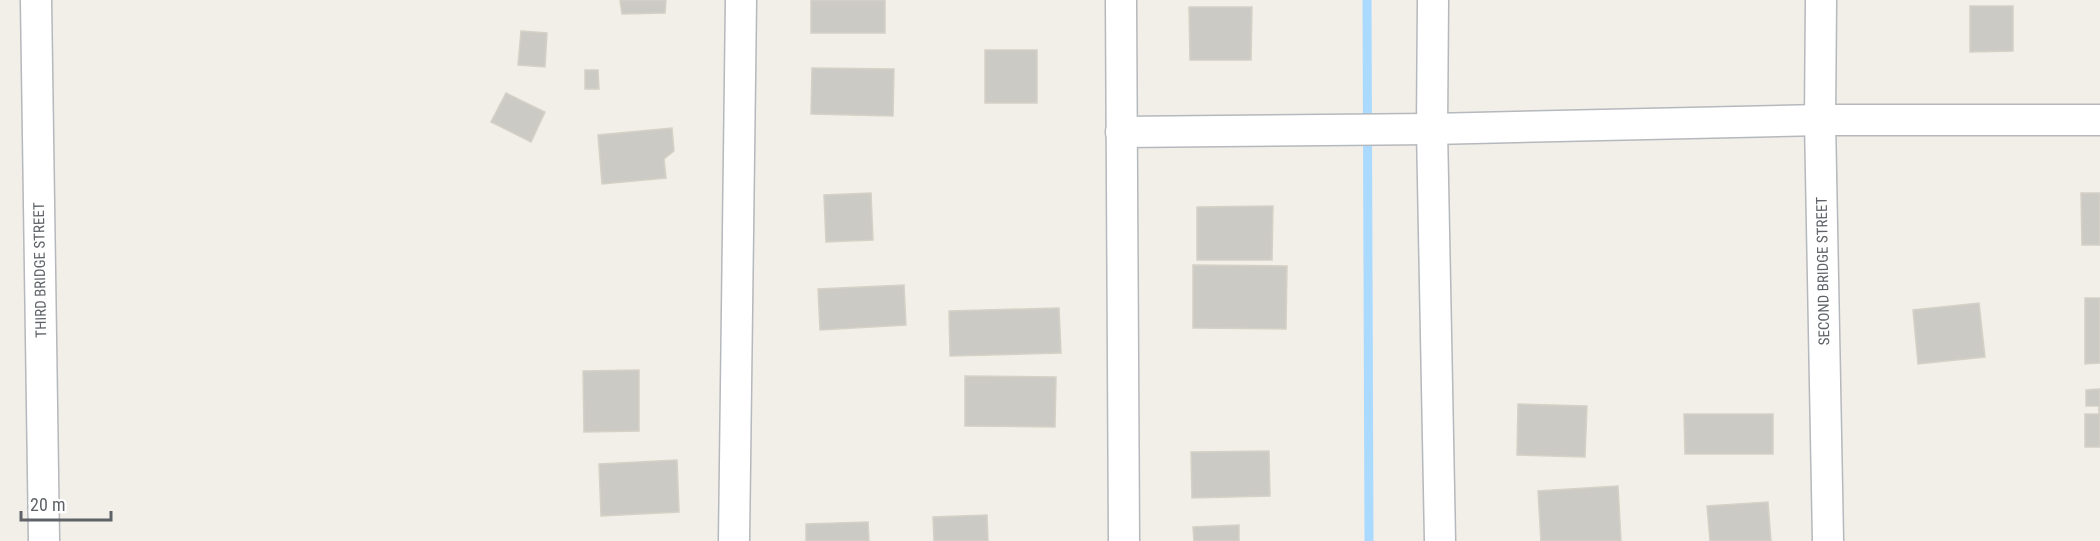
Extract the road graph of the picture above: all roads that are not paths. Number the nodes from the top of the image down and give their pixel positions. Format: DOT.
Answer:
graph roads {
  1 [pos="36,0"];
  2 [pos="741,0"];
  3 [pos="1121,0"];
  4 [pos="1432,0"];
  5 [pos="1821,0"];
  6 [pos="1820,120"];
  7 [pos="2100,120"];
  8 [pos="1432,129"];
  9 [pos="1121,132"];
  10 [pos="44,541"];
  11 [pos="734,541"];
  12 [pos="1124,541"];
  13 [pos="1440,541"];
  14 [pos="1828,541"];
  1 -- 10 [label="street, THIRD BRIDGE STREET"];
  2 -- 11 [label="street"];
  3 -- 9 [label="street"];
  4 -- 8 [label="street"];
  5 -- 6 [label="street, SECOND BRIDGE STREET"];
  6 -- 7 [label="street"];
  6 -- 8 [label="street"];
  6 -- 14 [label="street, SECOND BRIDGE STREET"];
  8 -- 9 [label="street"];
  8 -- 13 [label="street"];
  9 -- 12 [label="street"];
}
